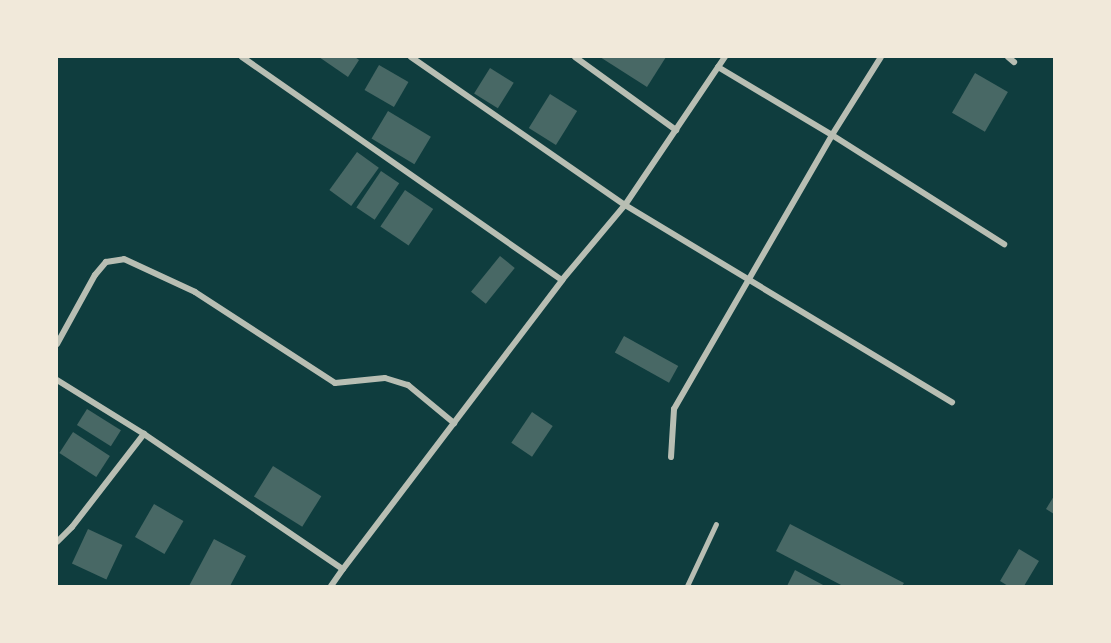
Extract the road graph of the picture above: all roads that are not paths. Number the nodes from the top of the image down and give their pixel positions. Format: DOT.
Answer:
graph roads {
  1 [pos="242,57"];
  2 [pos="411,57"];
  3 [pos="575,57"];
  4 [pos="725,57"];
  5 [pos="881,57"];
  6 [pos="718,68"];
  7 [pos="676,130"];
  8 [pos="832,135"];
  9 [pos="625,205"];
  10 [pos="1004,244"];
  11 [pos="562,280"];
  12 [pos="749,280"];
  13 [pos="57,344"];
  14 [pos="57,380"];
  15 [pos="952,402"];
  16 [pos="453,423"];
  17 [pos="144,434"];
  18 [pos="671,457"];
  19 [pos="716,524"];
  20 [pos="57,542"];
  21 [pos="343,569"];
  22 [pos="332,586"];
  23 [pos="687,586"];
  1 -- 11 [label="street"];
  2 -- 9 [label="street"];
  3 -- 7 [label="street"];
  4 -- 6 [label="street"];
  5 -- 8 [label="street"];
  6 -- 7 [label="street"];
  6 -- 8 [label="street"];
  7 -- 9 [label="street"];
  8 -- 10 [label="street"];
  8 -- 12 [label="street"];
  9 -- 11 [label="street"];
  9 -- 12 [label="street"];
  11 -- 16 [label="street"];
  12 -- 15 [label="street"];
  12 -- 18 [label="street"];
  13 -- 16 [label="street"];
  14 -- 17 [label="street"];
  16 -- 21 [label="street"];
  17 -- 20 [label="street"];
  17 -- 21 [label="street"];
  19 -- 23 [label="lane"];
  21 -- 22 [label="street"];
}
